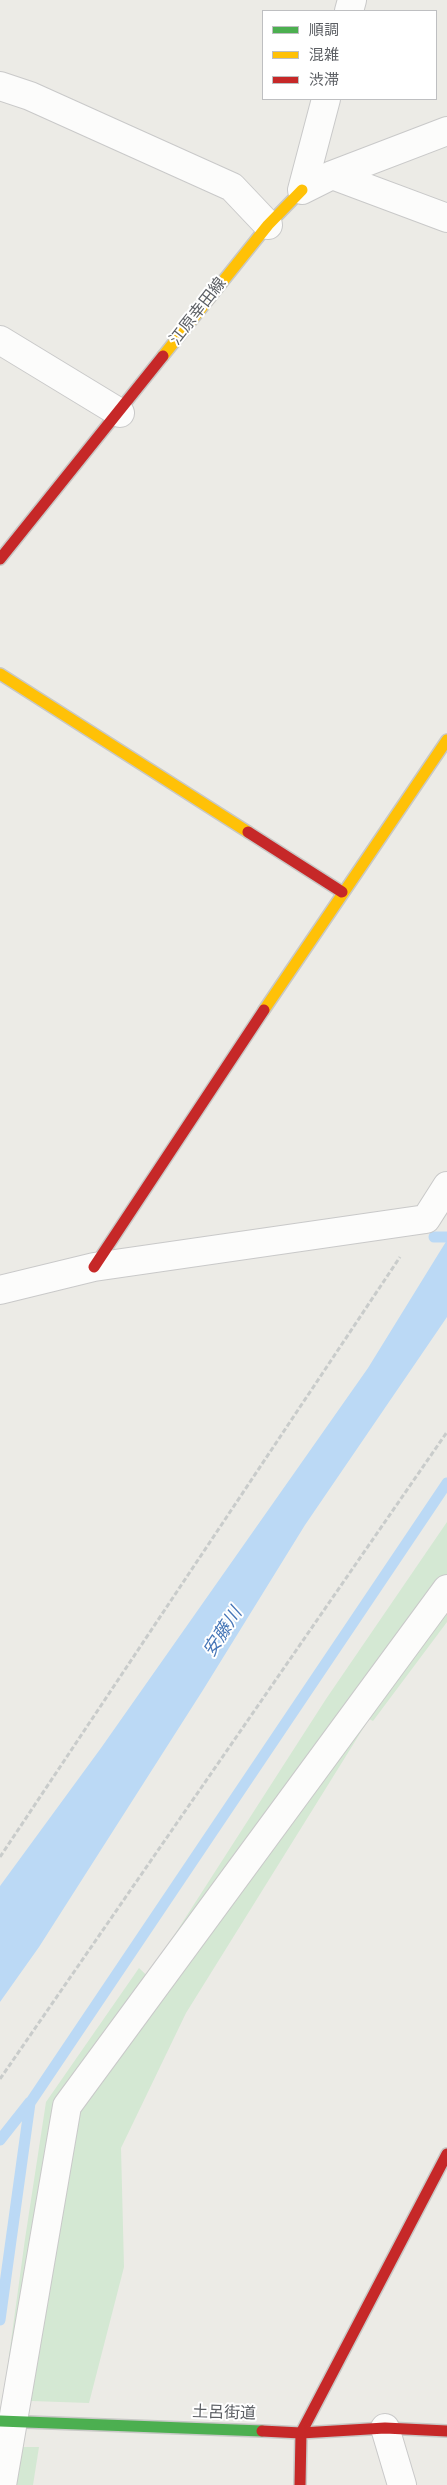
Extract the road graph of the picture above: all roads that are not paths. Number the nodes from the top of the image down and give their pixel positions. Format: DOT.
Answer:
graph roads {
  1 [pos="0,86"];
  2 [pos="326,100"];
  3 [pos="447,131"];
  4 [pos="332,175"];
  5 [pos="302,190"];
  6 [pos="447,218"];
  7 [pos="268,225"];
  8 [pos="0,340"];
  9 [pos="120,413"];
  10 [pos="0,558"];
  11 [pos="0,674"];
  12 [pos="447,740"];
  13 [pos="342,892"];
  14 [pos="447,1186"];
  15 [pos="94,1267"];
  16 [pos="0,1290"];
  17 [pos="447,1589"];
  18 [pos="447,2154"];
  19 [pos="0,2421"];
  20 [pos="385,2428"];
  21 [pos="447,2431"];
  22 [pos="301,2433"];
  23 [pos="2,2485"];
  24 [pos="300,2485"];
  25 [pos="402,2485"];
  1 -- 7 [label="street"];
  2 -- 5 [label="street"];
  3 -- 4 [label="street, 江原幸田線"];
  4 -- 5 [label="street, 江原幸田線"];
  4 -- 6 [label="street"];
  5 -- 7 [label="street, 江原幸田線"];
  7 -- 9 [label="street, 江原幸田線"];
  8 -- 9 [label="street"];
  9 -- 10 [label="street, 江原幸田線"];
  11 -- 13 [label="street"];
  12 -- 13 [label="street"];
  13 -- 15 [label="street"];
  14 -- 15 [label="street"];
  15 -- 16 [label="street"];
  17 -- 23 [label="street"];
  18 -- 22 [label="street"];
  19 -- 22 [label="street, 土呂街道"];
  20 -- 21 [label="street, 土呂街道"];
  20 -- 22 [label="street, 土呂街道"];
  20 -- 25 [label="street"];
  22 -- 24 [label="street"];
}
